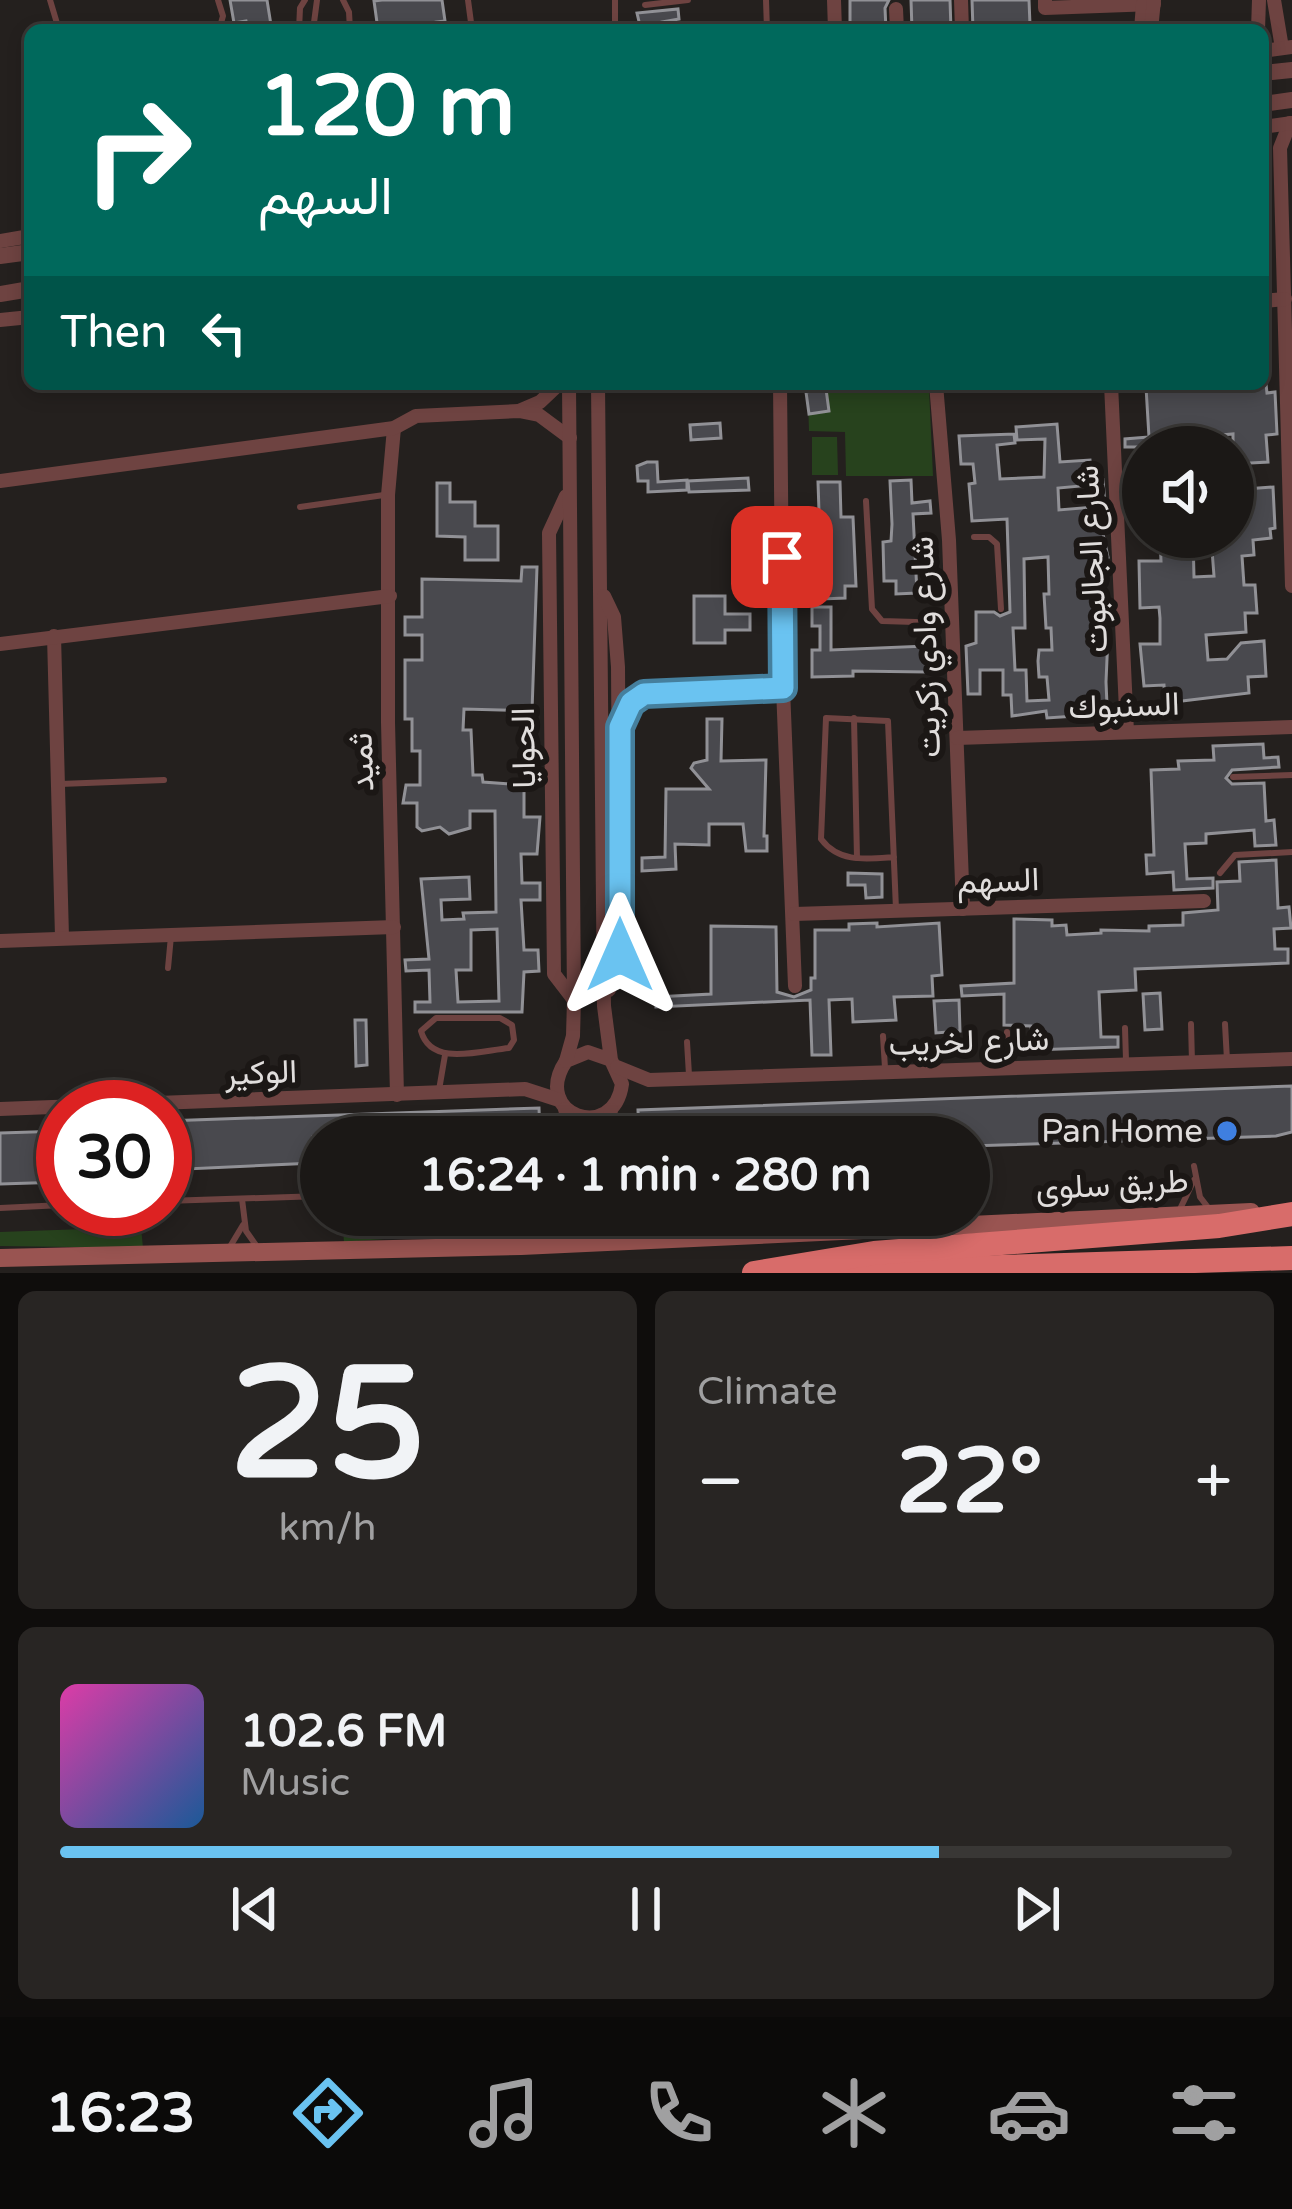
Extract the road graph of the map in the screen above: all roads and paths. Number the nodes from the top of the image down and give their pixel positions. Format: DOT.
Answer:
graph roads {
  1 [pos="688,0"];
  2 [pos="1045,0"];
  3 [pos="1274,0"];
  4 [pos="1150,2"];
  5 [pos="645,5"];
  6 [pos="896,9"];
  7 [pos="897,24"];
  8 [pos="1287,48"];
  9 [pos="1291,123"];
  10 [pos="1269,138"];
  11 [pos="1280,148"];
  12 [pos="1285,298"];
  13 [pos="1269,300"];
  14 [pos="1289,378"];
  15 [pos="553,390"];
  16 [pos="569,390"];
  17 [pos="598,390"];
  18 [pos="781,390"];
  19 [pos="937,390"];
  20 [pos="1111,390"];
  21 [pos="519,411"];
  22 [pos="394,428"];
  23 [pos="570,438"];
  24 [pos="0,481"];
  25 [pos="388,494"];
  26 [pos="866,501"];
  27 [pos="300,507"];
  28 [pos="974,537"];
  29 [pos="1291,546"];
  30 [pos="1292,586"];
  31 [pos="602,590"];
  32 [pos="390,596"];
  33 [pos="1001,609"];
  34 [pos="952,623"];
  35 [pos="54,636"];
  36 [pos="0,644"];
  37 [pos="618,667"];
  38 [pos="783,688"];
  39 [pos="644,694"];
  40 [pos="854,718"];
  41 [pos="620,727"];
  42 [pos="1292,727"];
  43 [pos="1127,732"];
  44 [pos="957,738"];
  45 [pos="1292,775"];
  46 [pos="1233,777"];
  47 [pos="164,780"];
  48 [pos="57,784"];
  49 [pos="1292,852"];
  50 [pos="894,857"];
  51 [pos="857,858"];
  52 [pos="1220,873"];
  53 [pos="1204,901"];
  54 [pos="963,909"];
  55 [pos="896,911"];
  56 [pos="794,914"];
  57 [pos="394,927"];
  58 [pos="171,933"];
  59 [pos="62,937"];
  60 [pos="0,941"];
  61 [pos="168,968"];
  62 [pos="795,986"];
  63 [pos="604,1006"];
  64 [pos="1191,1024"];
  65 [pos="1225,1024"];
  66 [pos="1125,1028"];
  67 [pos="1007,1032"];
  68 [pos="883,1036"];
  69 [pos="687,1042"];
  70 [pos="445,1055"];
  71 [pos="1292,1059"];
  72 [pos="1227,1060"];
  73 [pos="1192,1062"];
  74 [pos="614,1064"];
  75 [pos="1126,1064"];
  76 [pos="562,1067"];
  77 [pos="1006,1068"];
  78 [pos="885,1072"];
  79 [pos="689,1079"];
  80 [pos="649,1080"];
  81 [pos="525,1089"];
  82 [pos="439,1093"];
  83 [pos="397,1095"];
  84 [pos="562,1104"];
  85 [pos="614,1106"];
  86 [pos="0,1109"];
  87 [pos="566,1116"];
  88 [pos="611,1116"];
  89 [pos="1194,1166"];
  90 [pos="1194,1180"];
  91 [pos="300,1197"];
  92 [pos="242,1198"];
  93 [pos="192,1200"];
  94 [pos="36,1206"];
  95 [pos="0,1208"];
  96 [pos="1212,1212"];
  97 [pos="1292,1213"];
  98 [pos="1173,1216"];
  99 [pos="990,1220"];
  100 [pos="244,1222"];
  101 [pos="537,1236"];
  102 [pos="660,1236"];
  103 [pos="706,1236"];
  104 [pos="665,1239"];
  105 [pos="520,1246"];
  106 [pos="265,1254"];
  107 [pos="224,1255"];
  108 [pos="0,1258"];
  109 [pos="1292,1258"];
  110 [pos="754,1273"];
  111 [pos="802,1273"];
  1 -- 5 [label="lane"];
  2 -- 4 [label="street"];
  3 -- 8 [label="street"];
  6 -- 7 [label="street"];
  9 -- 11 [label="street"];
  10 -- 11 [label="street"];
  11 -- 12 [label="street"];
  12 -- 13 [label="street"];
  12 -- 14 [label="street"];
  14 -- 29 [label="street"];
  15 -- 21 [label="street"];
  16 -- 23 [label="street, الحوايا"];
  17 -- 31 [label="street"];
  18 -- 38 [label="street"];
  19 -- 34 [label="street, شارع وادي زكريت"];
  20 -- 43 [label="street, شارع الجالبوت"];
  21 -- 22 [label="street"];
  21 -- 23 [label="street"];
  22 -- 24 [label="street"];
  22 -- 25 [label="street, ثميد"];
  23 -- 76 [label="street, الحوايا"];
  25 -- 27 [label="lane"];
  25 -- 32 [label="street, ثميد"];
  26 -- 34 [label="lane"];
  28 -- 33 [label="lane"];
  29 -- 30 [label="street"];
  31 -- 37 [label="street"];
  31 -- 63 [label="street"];
  32 -- 35 [label="street"];
  32 -- 57 [label="street, ثميد"];
  34 -- 44 [label="street, شارع وادي زكريت"];
  35 -- 36 [label="street"];
  35 -- 48 [label="street"];
  37 -- 39 [label="street"];
  37 -- 41 [label="street"];
  38 -- 39 [label="street"];
  38 -- 56 [label="street"];
  39 -- 41 [label="street"];
  40 -- 50 [label="lane"];
  40 -- 51 [label="lane"];
  40 -- 51 [label="lane"];
  41 -- 63 [label="street"];
  42 -- 43 [label="street, السنبوك"];
  43 -- 44 [label="street, السنبوك"];
  44 -- 54 [label="street, شارع وادي زكريت"];
  45 -- 46 [label="lane"];
  47 -- 48 [label="lane"];
  48 -- 59 [label="street"];
  49 -- 52 [label="lane"];
  50 -- 51 [label="lane"];
  50 -- 55 [label="lane"];
  53 -- 54 [label="street, السهم"];
  54 -- 55 [label="street, السهم"];
  55 -- 56 [label="street, السهم"];
  56 -- 62 [label="street"];
  57 -- 58 [label="street"];
  57 -- 83 [label="street, ثميد"];
  58 -- 59 [label="street"];
  58 -- 61 [label="lane"];
  59 -- 60 [label="street"];
  63 -- 74 [label="street"];
  64 -- 73 [label="lane"];
  65 -- 72 [label="lane"];
  66 -- 75 [label="lane"];
  67 -- 77 [label="lane"];
  68 -- 78 [label="lane"];
  69 -- 79 [label="lane"];
  70 -- 70 [label="lane"];
  70 -- 82 [label="lane"];
  71 -- 72 [label="street, شارع لخريب"];
  72 -- 73 [label="street, شارع لخريب"];
  73 -- 75 [label="street, شارع لخريب"];
  74 -- 76 [label="street"];
  74 -- 80 [label="street, شارع لخريب"];
  74 -- 85 [label="street"];
  75 -- 77 [label="street, شارع لخريب"];
  76 -- 81 [label="street, الوكير"];
  76 -- 84 [label="street"];
  77 -- 78 [label="street, شارع لخريب"];
  78 -- 79 [label="street, شارع لخريب"];
  79 -- 80 [label="street, شارع لخريب"];
  80 -- 85 [label="street"];
  81 -- 82 [label="street, الوكير"];
  81 -- 84 [label="street, الوكير"];
  82 -- 83 [label="street, الوكير"];
  83 -- 86 [label="street, الوكير"];
  84 -- 85 [label="street"];
  84 -- 87 [label="street"];
  85 -- 88 [label="street"];
  89 -- 90 [label="lane"];
  90 -- 96 [label="lane"];
  90 -- 98 [label="lane"];
  91 -- 92 [label="lane"];
  92 -- 93 [label="lane"];
  92 -- 100 [label="lane"];
  94 -- 95 [label="lane"];
  96 -- 97 [label="main road, طريق سلوى"];
  96 -- 98 [label="main road, طريق سلوى"];
  97 -- 110 [label="highway"];
  98 -- 99 [label="main road, طريق سلوى"];
  100 -- 106 [label="lane"];
  100 -- 107 [label="lane"];
  101 -- 105 [label="street"];
  102 -- 104 [label="street"];
  103 -- 104 [label="main road, طريق سلوى"];
  104 -- 105 [label="main road, طريق سلوى"];
  105 -- 106 [label="main road, طريق سلوى"];
  106 -- 107 [label="main road, طريق سلوى"];
  107 -- 108 [label="main road, طريق سلوى"];
  109 -- 111 [label="highway"];
}
